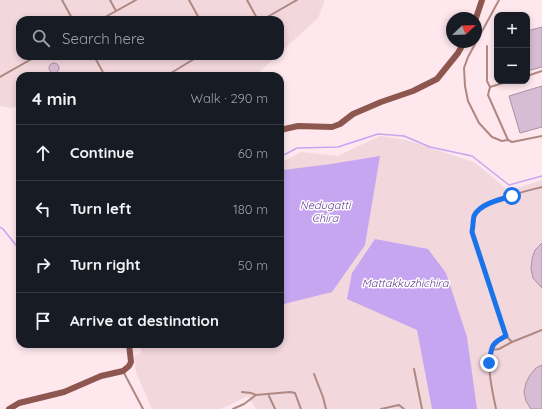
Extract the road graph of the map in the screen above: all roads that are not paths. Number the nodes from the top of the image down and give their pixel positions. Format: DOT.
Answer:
graph roads {
  1 [pos="62,0"];
  2 [pos="110,0"];
  3 [pos="136,0"];
  4 [pos="189,0"];
  5 [pos="247,0"];
  6 [pos="297,0"];
  7 [pos="482,0"];
  8 [pos="499,0"];
  9 [pos="116,11"];
  10 [pos="478,12"];
  11 [pos="71,16"];
  12 [pos="107,16"];
  13 [pos="198,16"];
  14 [pos="256,16"];
  15 [pos="269,16"];
  16 [pos="488,46"];
  17 [pos="461,48"];
  18 [pos="30,60"];
  19 [pos="96,60"];
  20 [pos="192,60"];
  21 [pos="103,72"];
  22 [pos="173,72"];
  23 [pos="542,72"];
  24 [pos="530,75"];
  25 [pos="0,77"];
  26 [pos="500,84"];
  27 [pos="490,87"];
  28 [pos="284,129"];
  29 [pos="542,136"];
  30 [pos="508,140"];
  31 [pos="542,187"];
  32 [pos="542,330"];
  33 [pos="506,336"];
  34 [pos="512,342"];
  35 [pos="129,348"];
  36 [pos="492,350"];
  37 [pos="414,369"];
  38 [pos="123,370"];
  39 [pos="314,374"];
  40 [pos="242,392"];
  41 [pos="256,395"];
  42 [pos="269,395"];
  43 [pos="395,408"];
  44 [pos="9,409"];
  45 [pos="143,409"];
  46 [pos="233,409"];
  47 [pos="275,409"];
  48 [pos="301,409"];
  49 [pos="326,409"];
  50 [pos="380,409"];
  51 [pos="404,409"];
  52 [pos="422,409"];
  53 [pos="496,409"];
  1 -- 11 [label="lane"];
  2 -- 9 [label="lane"];
  3 -- 9 [label="lane"];
  4 -- 13 [label="lane"];
  5 -- 14 [label="lane"];
  6 -- 15 [label="lane"];
  7 -- 10 [label="main road"];
  8 -- 30 [label="lane"];
  9 -- 12 [label="lane"];
  16 -- 27 [label="lane"];
  17 -- 28 [label="main road"];
  18 -- 25 [label="lane"];
  19 -- 21 [label="lane"];
  20 -- 22 [label="lane"];
  23 -- 24 [label="lane"];
  26 -- 27 [label="lane"];
  27 -- 30 [label="lane"];
  29 -- 30 [label="lane"];
  31 -- 33 [label="lane"];
  32 -- 34 [label="lane"];
  33 -- 34 [label="lane"];
  33 -- 36 [label="lane"];
  34 -- 36 [label="lane"];
  35 -- 38 [label="main road"];
  36 -- 53 [label="lane"];
  37 -- 52 [label="lane"];
  38 -- 44 [label="main road"];
  38 -- 45 [label="lane"];
  39 -- 49 [label="lane"];
  40 -- 41 [label="lane"];
  41 -- 42 [label="lane"];
  41 -- 46 [label="lane"];
  42 -- 47 [label="lane"];
  42 -- 48 [label="lane"];
  43 -- 50 [label="lane"];
  43 -- 51 [label="lane"];
}
